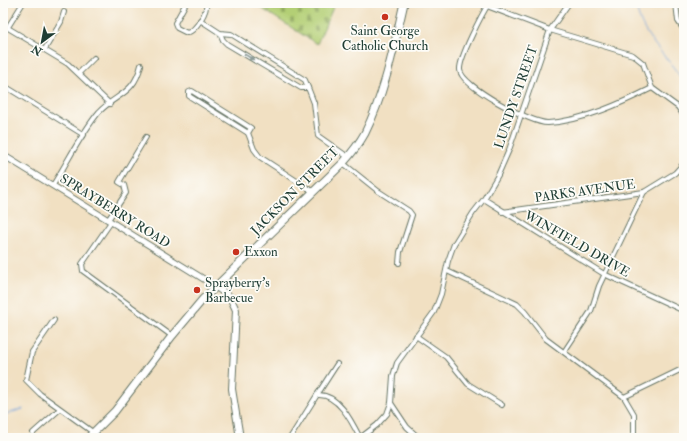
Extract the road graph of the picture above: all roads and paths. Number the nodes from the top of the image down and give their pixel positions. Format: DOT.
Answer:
graph roads {
  1 [pos="23,3"];
  2 [pos="186,3"];
  3 [pos="206,3"];
  4 [pos="404,3"];
  5 [pos="479,3"];
  6 [pos="569,3"];
  7 [pos="676,3"];
  8 [pos="488,5"];
  9 [pos="64,12"];
  10 [pos="200,20"];
  11 [pos="3,24"];
  12 [pos="8,27"];
  13 [pos="550,30"];
  14 [pos="684,30"];
  15 [pos="220,33"];
  16 [pos="44,49"];
  17 [pos="94,58"];
  18 [pos="141,65"];
  19 [pos="79,73"];
  20 [pos="3,85"];
  21 [pos="308,88"];
  22 [pos="652,88"];
  23 [pos="110,104"];
  24 [pos="521,116"];
  25 [pos="684,116"];
  26 [pos="248,133"];
  27 [pos="84,135"];
  28 [pos="146,137"];
  29 [pos="3,155"];
  30 [pos="345,160"];
  31 [pos="684,163"];
  32 [pos="53,186"];
  33 [pos="312,191"];
  34 [pos="644,192"];
  35 [pos="484,199"];
  36 [pos="502,212"];
  37 [pos="110,221"];
  38 [pos="399,263"];
  39 [pos="447,271"];
  40 [pos="604,274"];
  41 [pos="215,286"];
  42 [pos="684,311"];
  43 [pos="54,320"];
  44 [pos="172,336"];
  45 [pos="416,336"];
  46 [pos="564,352"];
  47 [pos="337,364"];
  48 [pos="684,368"];
  49 [pos="317,395"];
  50 [pos="624,396"];
  51 [pos="391,403"];
  52 [pos="502,405"];
  53 [pos="60,409"];
  54 [pos="33,433"];
  55 [pos="94,433"];
  56 [pos="88,438"];
  57 [pos="240,438"];
  58 [pos="290,438"];
  59 [pos="360,438"];
  60 [pos="419,438"];
  61 [pos="634,438"];
  1 -- 12 [label="street"];
  2 -- 10 [label="street"];
  3 -- 10 [label="street"];
  4 -- 30 [label="main road, JACKSON STREET"];
  5 -- 8 [label="street"];
  6 -- 13 [label="street, LUNDY STREET"];
  7 -- 14 [label="street"];
  8 -- 13 [label="street"];
  8 -- 24 [label="street"];
  9 -- 16 [label="street"];
  10 -- 15 [label="street"];
  11 -- 12 [label="street"];
  12 -- 16 [label="street"];
  13 -- 22 [label="street"];
  13 -- 24 [label="street, LUNDY STREET"];
  15 -- 21 [label="street, one-way"];
  15 -- 21 [label="street"];
  16 -- 19 [label="street"];
  17 -- 19 [label="street"];
  18 -- 23 [label="street"];
  19 -- 23 [label="street"];
  20 -- 27 [label="street"];
  21 -- 30 [label="street"];
  22 -- 24 [label="street"];
  22 -- 25 [label="street"];
  23 -- 27 [label="street"];
  24 -- 35 [label="street, LUNDY STREET"];
  26 -- 26 [label="street"];
  26 -- 33 [label="street"];
  27 -- 32 [label="street"];
  28 -- 37 [label="street"];
  29 -- 32 [label="street, SPRAYBERRY ROAD"];
  30 -- 33 [label="main road, JACKSON STREET"];
  30 -- 38 [label="street"];
  31 -- 34 [label="street, PARKS AVENUE"];
  32 -- 37 [label="street, SPRAYBERRY ROAD"];
  33 -- 41 [label="main road, JACKSON STREET"];
  34 -- 36 [label="street, PARKS AVENUE"];
  34 -- 40 [label="street"];
  35 -- 36 [label="street, WINFIELD DRIVE"];
  35 -- 39 [label="street, LUNDY STREET"];
  36 -- 40 [label="street, WINFIELD DRIVE"];
  37 -- 41 [label="street, SPRAYBERRY ROAD"];
  37 -- 44 [label="street"];
  39 -- 45 [label="street, LUNDY STREET"];
  39 -- 46 [label="street"];
  40 -- 42 [label="street, WINFIELD DRIVE"];
  40 -- 46 [label="street"];
  41 -- 44 [label="main road, JACKSON STREET"];
  41 -- 57 [label="main road"];
  43 -- 53 [label="street"];
  44 -- 55 [label="main road, JACKSON STREET"];
  45 -- 51 [label="street, LUNDY STREET"];
  45 -- 52 [label="street"];
  46 -- 50 [label="street"];
  47 -- 49 [label="street"];
  48 -- 50 [label="street"];
  49 -- 58 [label="street"];
  49 -- 59 [label="street"];
  50 -- 61 [label="street"];
  51 -- 59 [label="street"];
  51 -- 60 [label="street"];
  53 -- 54 [label="street"];
  53 -- 55 [label="street"];
  55 -- 56 [label="main road, JACKSON STREET"];
}
